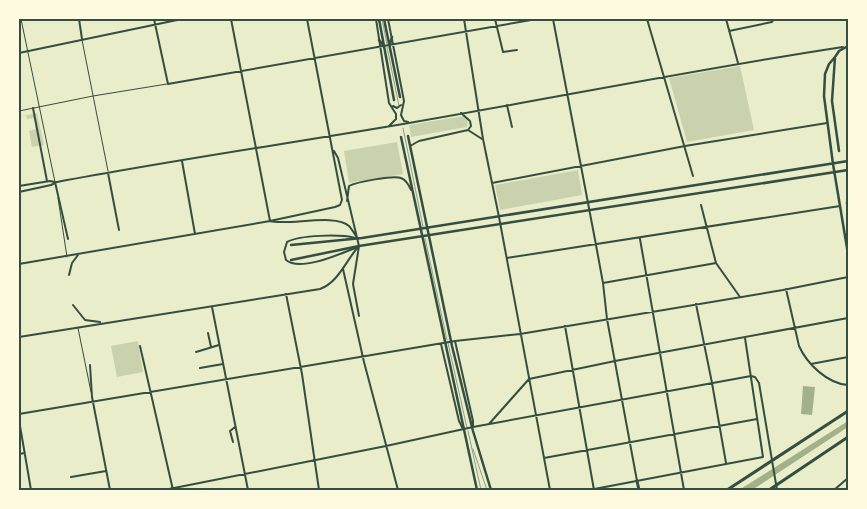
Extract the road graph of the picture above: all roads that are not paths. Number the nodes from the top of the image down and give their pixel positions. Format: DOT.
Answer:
graph roads {
  1 [pos="21,19"];
  2 [pos="79,19"];
  3 [pos="154,19"];
  4 [pos="182,19"];
  5 [pos="231,19"];
  6 [pos="307,19"];
  7 [pos="380,19"];
  8 [pos="388,19"];
  9 [pos="464,19"];
  10 [pos="495,19"];
  11 [pos="512,19"];
  12 [pos="538,19"];
  13 [pos="553,19"];
  14 [pos="648,19"];
  15 [pos="726,19"];
  16 [pos="774,19"];
  17 [pos="513,23"];
  18 [pos="155,24"];
  19 [pos="496,26"];
  20 [pos="466,31"];
  21 [pos="729,32"];
  22 [pos="387,36"];
  23 [pos="82,39"];
  24 [pos="379,40"];
  25 [pos="387,46"];
  26 [pos="848,46"];
  27 [pos="843,47"];
  28 [pos="517,50"];
  29 [pos="28,52"];
  30 [pos="19,53"];
  31 [pos="31,53"];
  32 [pos="315,57"];
  33 [pos="835,57"];
  34 [pos="738,63"];
  35 [pos="241,72"];
  36 [pos="663,76"];
  37 [pos="168,84"];
  38 [pos="566,94"];
  39 [pos="93,96"];
  40 [pos="400,98"];
  41 [pos="394,100"];
  42 [pos="404,101"];
  43 [pos="389,103"];
  44 [pos="507,105"];
  45 [pos="39,107"];
  46 [pos="399,107"];
  47 [pos="33,108"];
  48 [pos="478,110"];
  49 [pos="400,111"];
  50 [pos="19,112"];
  51 [pos="460,113"];
  52 [pos="401,120"];
  53 [pos="413,122"];
  54 [pos="827,123"];
  55 [pos="388,126"];
  56 [pos="512,127"];
  57 [pos="403,128"];
  58 [pos="468,130"];
  59 [pos="330,136"];
  60 [pos="408,136"];
  61 [pos="401,137"];
  62 [pos="483,139"];
  63 [pos="410,146"];
  64 [pos="685,146"];
  65 [pos="333,148"];
  66 [pos="255,149"];
  67 [pos="839,151"];
  68 [pos="182,160"];
  69 [pos="848,161"];
  70 [pos="833,164"];
  71 [pos="580,167"];
  72 [pos="848,170"];
  73 [pos="108,172"];
  74 [pos="834,172"];
  75 [pos="693,176"];
  76 [pos="47,181"];
  77 [pos="55,182"];
  78 [pos="491,183"];
  79 [pos="19,186"];
  80 [pos="411,190"];
  81 [pos="19,192"];
  82 [pos="348,201"];
  83 [pos="588,203"];
  84 [pos="847,203"];
  85 [pos="701,205"];
  86 [pos="840,206"];
  87 [pos="848,210"];
  88 [pos="589,211"];
  89 [pos="499,217"];
  90 [pos="270,221"];
  91 [pos="501,224"];
  92 [pos="707,228"];
  93 [pos="119,230"];
  94 [pos="195,234"];
  95 [pos="640,238"];
  96 [pos="68,239"];
  97 [pos="358,239"];
  98 [pos="596,244"];
  99 [pos="291,245"];
  100 [pos="359,246"];
  101 [pos="848,254"];
  102 [pos="78,255"];
  103 [pos="67,257"];
  104 [pos="507,258"];
  105 [pos="291,260"];
  106 [pos="716,263"];
  107 [pos="19,264"];
  108 [pos="343,269"];
  109 [pos="69,275"];
  110 [pos="647,275"];
  111 [pos="848,277"];
  112 [pos="603,283"];
  113 [pos="786,289"];
  114 [pos="286,294"];
  115 [pos="740,297"];
  116 [pos="696,304"];
  117 [pos="73,305"];
  118 [pos="212,307"];
  119 [pos="653,311"];
  120 [pos="359,316"];
  121 [pos="848,318"];
  122 [pos="607,319"];
  123 [pos="106,322"];
  124 [pos="565,326"];
  125 [pos="78,327"];
  126 [pos="795,328"];
  127 [pos="208,333"];
  128 [pos="520,334"];
  129 [pos="19,337"];
  130 [pos="745,338"];
  131 [pos="454,342"];
  132 [pos="219,344"];
  133 [pos="442,344"];
  134 [pos="705,345"];
  135 [pos="140,346"];
  136 [pos="211,347"];
  137 [pos="196,352"];
  138 [pos="660,352"];
  139 [pos="848,356"];
  140 [pos="363,357"];
  141 [pos="615,361"];
  142 [pos="223,364"];
  143 [pos="811,364"];
  144 [pos="90,365"];
  145 [pos="300,367"];
  146 [pos="200,368"];
  147 [pos="573,369"];
  148 [pos="751,376"];
  149 [pos="226,379"];
  150 [pos="529,379"];
  151 [pos="712,383"];
  152 [pos="848,385"];
  153 [pos="667,391"];
  154 [pos="152,392"];
  155 [pos="92,397"];
  156 [pos="622,400"];
  157 [pos="93,401"];
  158 [pos="580,409"];
  159 [pos="848,410"];
  160 [pos="19,414"];
  161 [pos="536,416"];
  162 [pos="757,419"];
  163 [pos="19,420"];
  164 [pos="488,425"];
  165 [pos="719,425"];
  166 [pos="235,427"];
  167 [pos="473,427"];
  168 [pos="467,428"];
  169 [pos="463,430"];
  170 [pos="674,434"];
  171 [pos="848,437"];
  172 [pos="630,441"];
  173 [pos="232,442"];
  174 [pos="471,445"];
  175 [pos="386,446"];
  176 [pos="586,450"];
  177 [pos="24,453"];
  178 [pos="19,454"];
  179 [pos="544,458"];
  180 [pos="314,461"];
  181 [pos="726,463"];
  182 [pos="106,471"];
  183 [pos="681,472"];
  184 [pos="245,475"];
  185 [pos="71,477"];
  186 [pos="848,478"];
  187 [pos="637,481"];
  188 [pos="31,490"];
  189 [pos="110,490"];
  190 [pos="164,490"];
  191 [pos="173,490"];
  192 [pos="248,490"];
  193 [pos="319,490"];
  194 [pos="398,490"];
  195 [pos="479,490"];
  196 [pos="487,490"];
  197 [pos="491,490"];
  198 [pos="550,490"];
  199 [pos="589,490"];
  200 [pos="594,490"];
  201 [pos="638,490"];
  202 [pos="684,490"];
  203 [pos="728,490"];
  204 [pos="769,490"];
  205 [pos="777,490"];
  206 [pos="834,490"];
  1 -- 29 [label="street"];
  2 -- 23 [label="street"];
  3 -- 18 [label="street"];
  4 -- 18 [label="street"];
  5 -- 35 [label="street"];
  6 -- 32 [label="street"];
  7 -- 22 [label="main road"];
  7 -- 24 [label="street"];
  8 -- 22 [label="street"];
  9 -- 20 [label="street"];
  10 -- 19 [label="street"];
  11 -- 17 [label="street"];
  12 -- 17 [label="street"];
  13 -- 38 [label="street"];
  14 -- 36 [label="street"];
  15 -- 21 [label="street"];
  16 -- 21 [label="street"];
  17 -- 19 [label="street"];
  18 -- 23 [label="street"];
  18 -- 37 [label="street"];
  19 -- 20 [label="street"];
  19 -- 28 [label="street"];
  20 -- 25 [label="street"];
  20 -- 48 [label="street"];
  21 -- 34 [label="street"];
  22 -- 25 [label="main road"];
  22 -- 25 [label="main road"];
  23 -- 29 [label="street"];
  23 -- 39 [label="street"];
  24 -- 25 [label="main road"];
  25 -- 32 [label="street"];
  25 -- 40 [label="main road"];
  25 -- 41 [label="main road"];
  25 -- 42 [label="street"];
  25 -- 43 [label="street"];
  25 -- 46 [label="lane"];
  26 -- 27 [label="main road"];
  27 -- 33 [label="main road"];
  27 -- 34 [label="street"];
  29 -- 30 [label="street"];
  29 -- 31 [label="street"];
  29 -- 45 [label="street"];
  32 -- 35 [label="street"];
  32 -- 59 [label="street"];
  33 -- 54 [label="main road"];
  33 -- 67 [label="main road"];
  34 -- 36 [label="street"];
  35 -- 37 [label="street"];
  35 -- 66 [label="street"];
  36 -- 38 [label="street"];
  36 -- 64 [label="street"];
  37 -- 39 [label="street"];
  38 -- 44 [label="street"];
  38 -- 71 [label="street"];
  39 -- 45 [label="street"];
  39 -- 73 [label="street"];
  42 -- 43 [label="street"];
  42 -- 53 [label="street"];
  43 -- 55 [label="street"];
  44 -- 48 [label="street"];
  44 -- 56 [label="street"];
  45 -- 47 [label="street"];
  45 -- 77 [label="street"];
  47 -- 50 [label="street"];
  47 -- 76 [label="street"];
  48 -- 51 [label="street"];
  48 -- 62 [label="street"];
  49 -- 52 [label="lane"];
  51 -- 53 [label="street"];
  51 -- 58 [label="street"];
  53 -- 55 [label="street"];
  54 -- 64 [label="street"];
  54 -- 70 [label="main road"];
  55 -- 59 [label="street"];
  57 -- 168 [label="lane"];
  58 -- 62 [label="street"];
  58 -- 63 [label="street"];
  59 -- 65 [label="street"];
  59 -- 66 [label="street"];
  60 -- 63 [label="main road"];
  61 -- 80 [label="main road"];
  62 -- 78 [label="street"];
  63 -- 167 [label="main road"];
  64 -- 71 [label="street"];
  64 -- 75 [label="street"];
  65 -- 82 [label="street"];
  65 -- 90 [label="street"];
  66 -- 68 [label="street"];
  66 -- 90 [label="street"];
  68 -- 73 [label="street"];
  68 -- 94 [label="street"];
  69 -- 70 [label="main road"];
  70 -- 74 [label="main road"];
  70 -- 83 [label="main road"];
  71 -- 78 [label="street"];
  71 -- 83 [label="street"];
  72 -- 74 [label="main road"];
  73 -- 77 [label="street"];
  73 -- 93 [label="street"];
  74 -- 86 [label="main road"];
  74 -- 88 [label="main road"];
  76 -- 77 [label="street"];
  76 -- 79 [label="street"];
  77 -- 81 [label="street"];
  77 -- 96 [label="street"];
  77 -- 103 [label="street"];
  78 -- 89 [label="street"];
  80 -- 82 [label="street"];
  80 -- 169 [label="main road"];
  82 -- 97 [label="street"];
  83 -- 88 [label="street"];
  83 -- 89 [label="main road"];
  84 -- 87 [label="main road"];
  85 -- 92 [label="street"];
  86 -- 92 [label="street"];
  86 -- 101 [label="main road"];
  88 -- 91 [label="main road"];
  88 -- 98 [label="street"];
  89 -- 91 [label="street"];
  89 -- 97 [label="main road"];
  90 -- 94 [label="street"];
  90 -- 97 [label="street"];
  91 -- 100 [label="main road"];
  91 -- 104 [label="street"];
  92 -- 95 [label="street"];
  92 -- 106 [label="street"];
  94 -- 102 [label="street"];
  95 -- 98 [label="street"];
  95 -- 110 [label="street"];
  97 -- 99 [label="main road"];
  97 -- 100 [label="street"];
  97 -- 100 [label="street"];
  98 -- 104 [label="street"];
  98 -- 112 [label="street"];
  100 -- 105 [label="main road"];
  100 -- 108 [label="street"];
  100 -- 120 [label="street"];
  102 -- 103 [label="street"];
  102 -- 109 [label="street"];
  103 -- 107 [label="street"];
  104 -- 128 [label="street"];
  106 -- 110 [label="street"];
  106 -- 115 [label="street"];
  108 -- 114 [label="street"];
  108 -- 140 [label="street"];
  110 -- 112 [label="street"];
  110 -- 119 [label="street"];
  111 -- 113 [label="street"];
  112 -- 122 [label="street"];
  113 -- 115 [label="street"];
  113 -- 126 [label="street"];
  114 -- 118 [label="street"];
  114 -- 145 [label="street"];
  115 -- 116 [label="street"];
  116 -- 119 [label="street"];
  116 -- 134 [label="street"];
  117 -- 123 [label="street"];
  118 -- 123 [label="street"];
  118 -- 132 [label="street"];
  119 -- 122 [label="street"];
  119 -- 138 [label="street"];
  121 -- 126 [label="street"];
  122 -- 124 [label="street"];
  122 -- 141 [label="street"];
  123 -- 125 [label="street"];
  124 -- 128 [label="street"];
  124 -- 147 [label="street"];
  125 -- 129 [label="street"];
  125 -- 155 [label="street"];
  126 -- 130 [label="street"];
  126 -- 143 [label="street"];
  127 -- 136 [label="street"];
  128 -- 131 [label="street"];
  128 -- 150 [label="street"];
  130 -- 134 [label="street"];
  130 -- 148 [label="street"];
  131 -- 133 [label="street"];
  131 -- 167 [label="street"];
  132 -- 136 [label="street"];
  132 -- 142 [label="street"];
  133 -- 140 [label="street"];
  133 -- 169 [label="street"];
  134 -- 138 [label="street"];
  134 -- 151 [label="street"];
  135 -- 154 [label="street"];
  136 -- 137 [label="street"];
  138 -- 141 [label="street"];
  138 -- 153 [label="street"];
  139 -- 143 [label="street"];
  140 -- 145 [label="street"];
  140 -- 175 [label="street"];
  141 -- 147 [label="street"];
  141 -- 156 [label="street"];
  142 -- 146 [label="street"];
  142 -- 149 [label="street"];
  143 -- 152 [label="street"];
  144 -- 155 [label="street"];
  145 -- 149 [label="street"];
  145 -- 180 [label="street"];
  147 -- 150 [label="street"];
  147 -- 158 [label="street"];
  148 -- 151 [label="street"];
  148 -- 162 [label="street"];
  148 -- 205 [label="street"];
  149 -- 154 [label="street"];
  149 -- 166 [label="street"];
  150 -- 161 [label="street"];
  150 -- 164 [label="street"];
  151 -- 153 [label="street"];
  151 -- 165 [label="street"];
  153 -- 156 [label="street"];
  153 -- 170 [label="street"];
  154 -- 157 [label="street"];
  154 -- 191 [label="street"];
  155 -- 157 [label="street"];
  156 -- 158 [label="street"];
  156 -- 172 [label="street"];
  157 -- 160 [label="street"];
  157 -- 182 [label="street"];
  158 -- 161 [label="street"];
  158 -- 176 [label="street"];
  159 -- 203 [label="highway"];
  161 -- 164 [label="street"];
  161 -- 179 [label="street"];
  162 -- 165 [label="street"];
  162 -- 181 [label="street"];
  163 -- 177 [label="street"];
  164 -- 167 [label="street"];
  165 -- 170 [label="street"];
  165 -- 181 [label="street"];
  166 -- 173 [label="street"];
  166 -- 184 [label="street"];
  167 -- 168 [label="street"];
  167 -- 197 [label="main road"];
  168 -- 169 [label="street"];
  168 -- 174 [label="lane"];
  169 -- 175 [label="street"];
  169 -- 195 [label="main road"];
  170 -- 172 [label="street"];
  170 -- 183 [label="street"];
  171 -- 204 [label="highway"];
  172 -- 176 [label="street"];
  172 -- 187 [label="street"];
  174 -- 195 [label="lane"];
  174 -- 196 [label="lane"];
  175 -- 180 [label="street"];
  175 -- 194 [label="street"];
  176 -- 179 [label="street"];
  176 -- 200 [label="street"];
  177 -- 178 [label="street"];
  177 -- 188 [label="street"];
  179 -- 198 [label="street"];
  180 -- 184 [label="street"];
  180 -- 193 [label="street"];
  181 -- 183 [label="street"];
  182 -- 185 [label="street"];
  182 -- 189 [label="street"];
  183 -- 187 [label="street"];
  183 -- 202 [label="street"];
  184 -- 191 [label="street"];
  184 -- 192 [label="street"];
  186 -- 206 [label="street"];
  187 -- 200 [label="street"];
  187 -- 201 [label="highway"];
  190 -- 191 [label="street"];
  199 -- 200 [label="street"];
}
